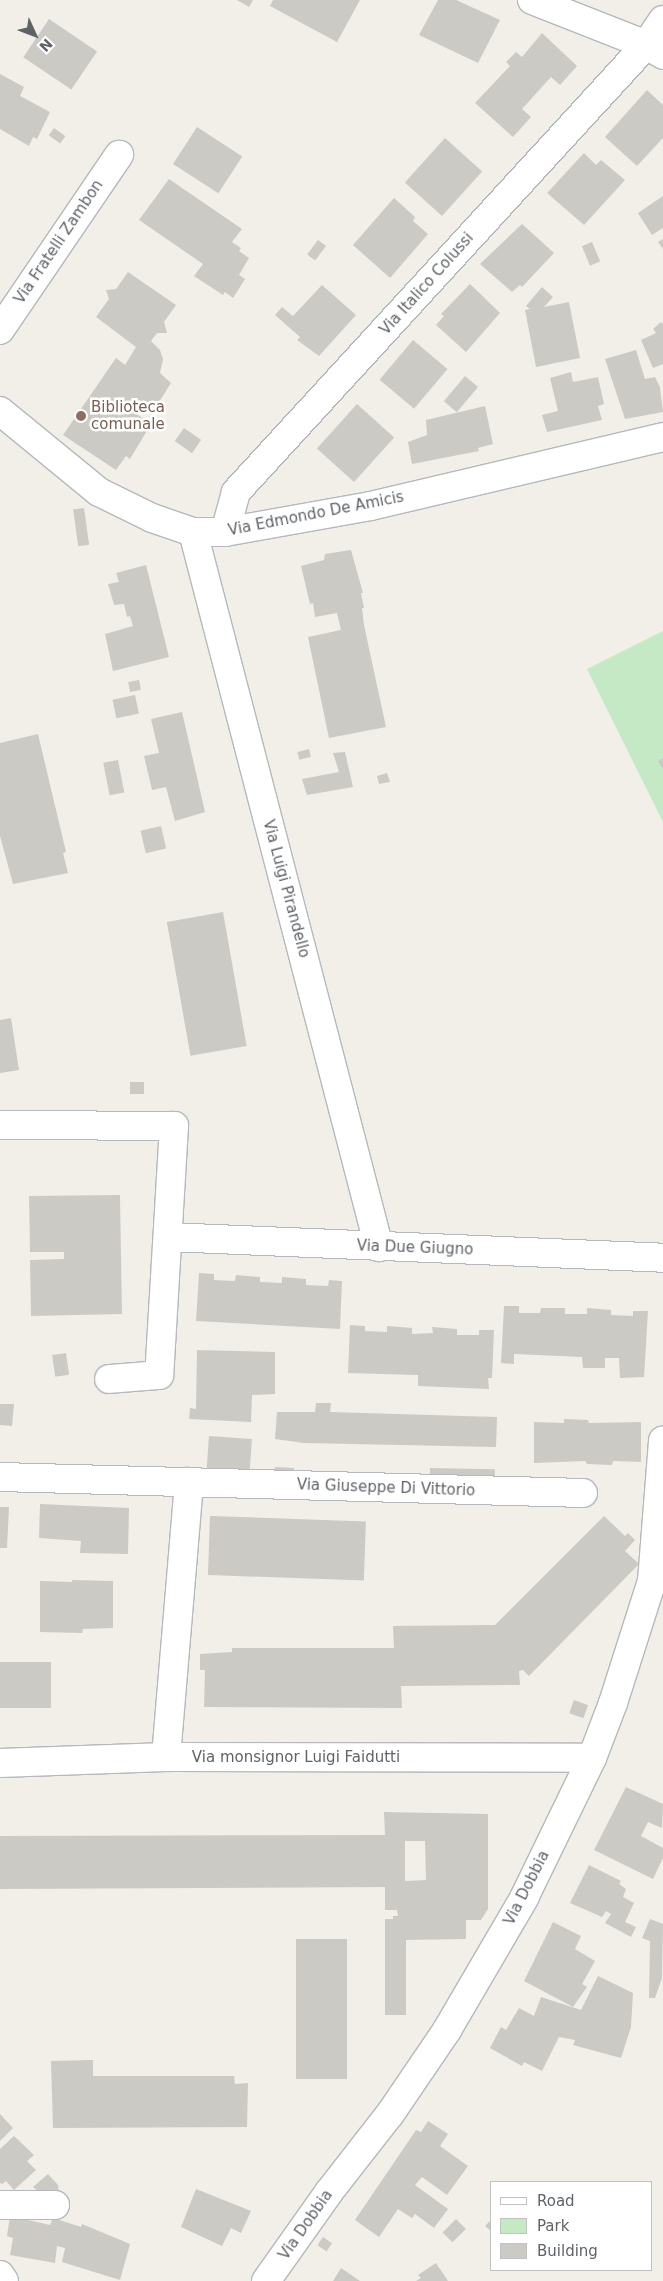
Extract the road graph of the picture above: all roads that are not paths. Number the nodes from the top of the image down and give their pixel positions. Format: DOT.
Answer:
graph roads {
  1 [pos="532,0"];
  2 [pos="663,20"];
  3 [pos="654,50"];
  4 [pos="119,155"];
  5 [pos="0,330"];
  6 [pos="0,411"];
  7 [pos="663,437"];
  8 [pos="193,532"];
  9 [pos="225,532"];
  10 [pos="0,1125"];
  11 [pos="168,1237"];
  12 [pos="379,1247"];
  13 [pos="663,1258"];
  14 [pos="109,1379"];
  15 [pos="663,1440"];
  16 [pos="0,1476"];
  17 [pos="189,1482"];
  18 [pos="583,1493"];
  19 [pos="166,1757"];
  20 [pos="592,1758"];
  21 [pos="0,1763"];
  22 [pos="55,2204"];
  23 [pos="0,2205"];
  24 [pos="0,2275"];
  25 [pos="4,2281"];
  26 [pos="266,2281"];
  1 -- 3 [label="street"];
  2 -- 3 [label="street, Via Italico Colussi"];
  3 -- 9 [label="street, Via Italico Colussi"];
  4 -- 5 [label="street, Via Fratelli Zambon"];
  6 -- 8 [label="street, Via Edmondo De Amicis"];
  7 -- 9 [label="street, Via Edmondo De Amicis"];
  8 -- 9 [label="street, Via Edmondo De Amicis"];
  8 -- 12 [label="street, Via Luigi Pirandello"];
  10 -- 11 [label="street"];
  11 -- 12 [label="street, Via Due Giugno"];
  11 -- 14 [label="street"];
  12 -- 13 [label="street, Via Due Giugno"];
  15 -- 20 [label="street, Via Dobbia"];
  16 -- 17 [label="street, Via Giuseppe Di Vittorio"];
  17 -- 18 [label="street, Via Giuseppe Di Vittorio"];
  17 -- 19 [label="street"];
  19 -- 20 [label="street, Via monsignor Luigi Faidutti"];
  19 -- 21 [label="street, Via monsignor Luigi Faidutti"];
  20 -- 26 [label="street, Via Dobbia"];
  22 -- 23 [label="street"];
  24 -- 25 [label="street"];
}
